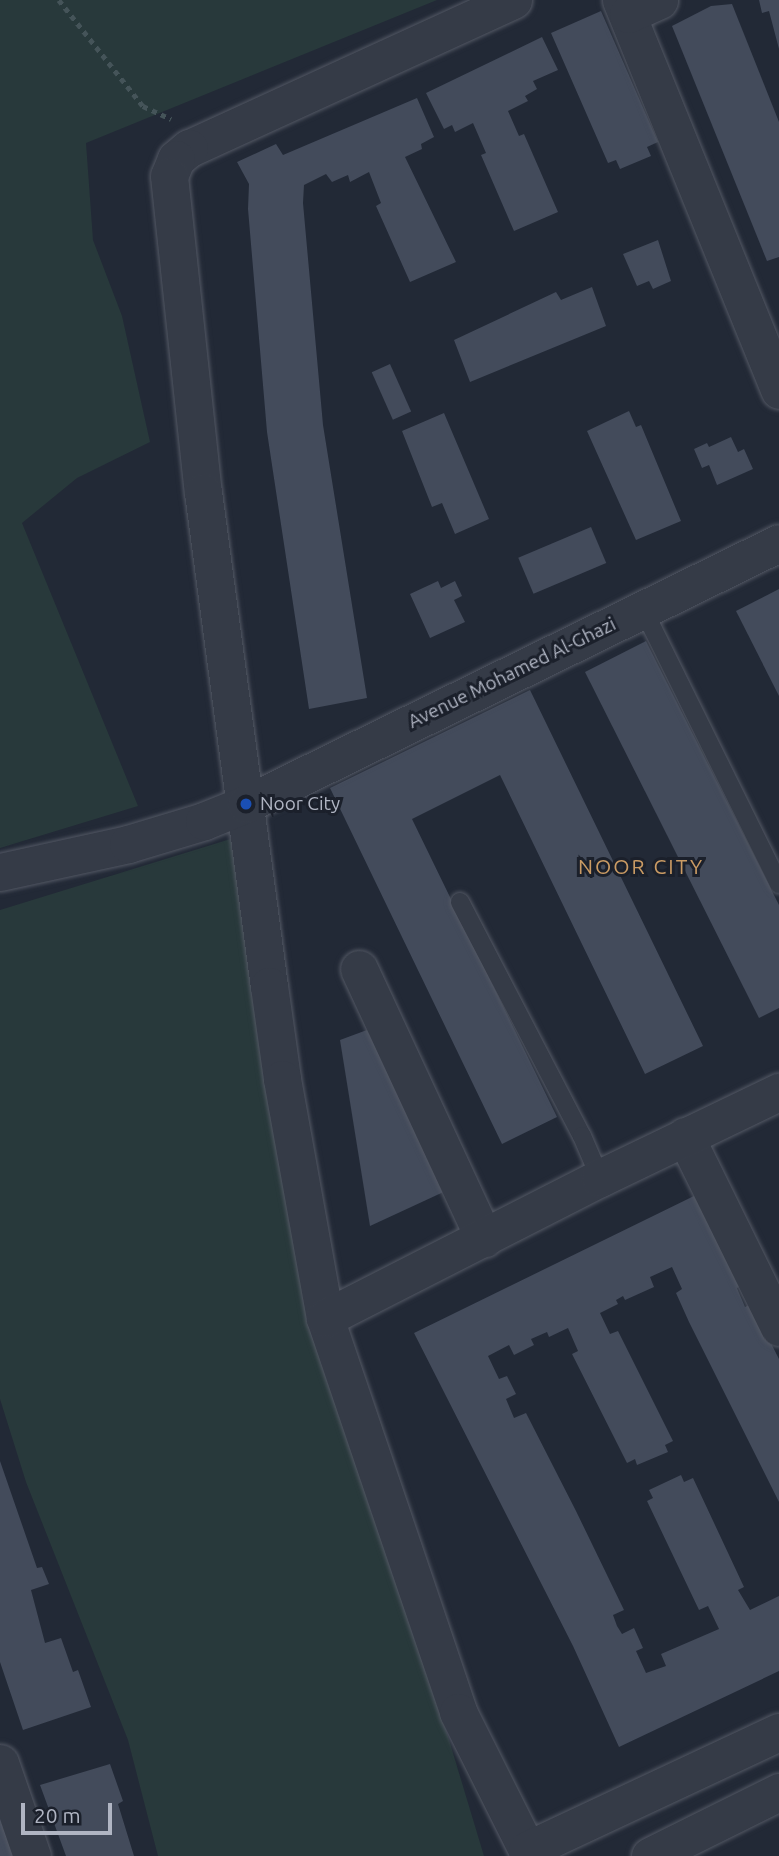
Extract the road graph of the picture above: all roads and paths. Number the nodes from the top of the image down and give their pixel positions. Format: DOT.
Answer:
graph roads {
  1 [pos="59,0"];
  2 [pos="513,0"];
  3 [pos="636,5"];
  4 [pos="174,119"];
  5 [pos="770,340"];
  6 [pos="779,390"];
  7 [pos="779,543"];
  8 [pos="643,609"];
  9 [pos="246,804"];
  10 [pos="0,872"];
  11 [pos="779,884"];
  12 [pos="460,902"];
  13 [pos="359,969"];
  14 [pos="779,1092"];
  15 [pos="685,1136"];
  16 [pos="600,1178"];
  17 [pos="484,1238"];
  18 [pos="326,1318"];
  19 [pos="779,1327"];
  20 [pos="779,1732"];
  21 [pos="0,1763"];
  22 [pos="779,1792"];
  23 [pos="529,1853"];
  24 [pos="32,1856"];
  25 [pos="650,1856"];
  1 -- 4 [label="path"];
  2 -- 9 [label="street"];
  3 -- 5 [label="street"];
  5 -- 6 [label="street"];
  7 -- 8 [label="street, Avenue Mohamed Al-Ghazi"];
  8 -- 9 [label="street, Avenue Mohamed Al-Ghazi"];
  8 -- 11 [label="lane"];
  9 -- 10 [label="street, Avenue Mohamed Al-Ghazi"];
  9 -- 18 [label="street"];
  12 -- 16 [label="lane"];
  13 -- 17 [label="street"];
  14 -- 15 [label="street"];
  15 -- 16 [label="street"];
  15 -- 19 [label="street"];
  16 -- 17 [label="street"];
  17 -- 18 [label="street"];
  18 -- 23 [label="street"];
  20 -- 23 [label="street"];
  21 -- 24 [label="street"];
  22 -- 25 [label="street"];
}
